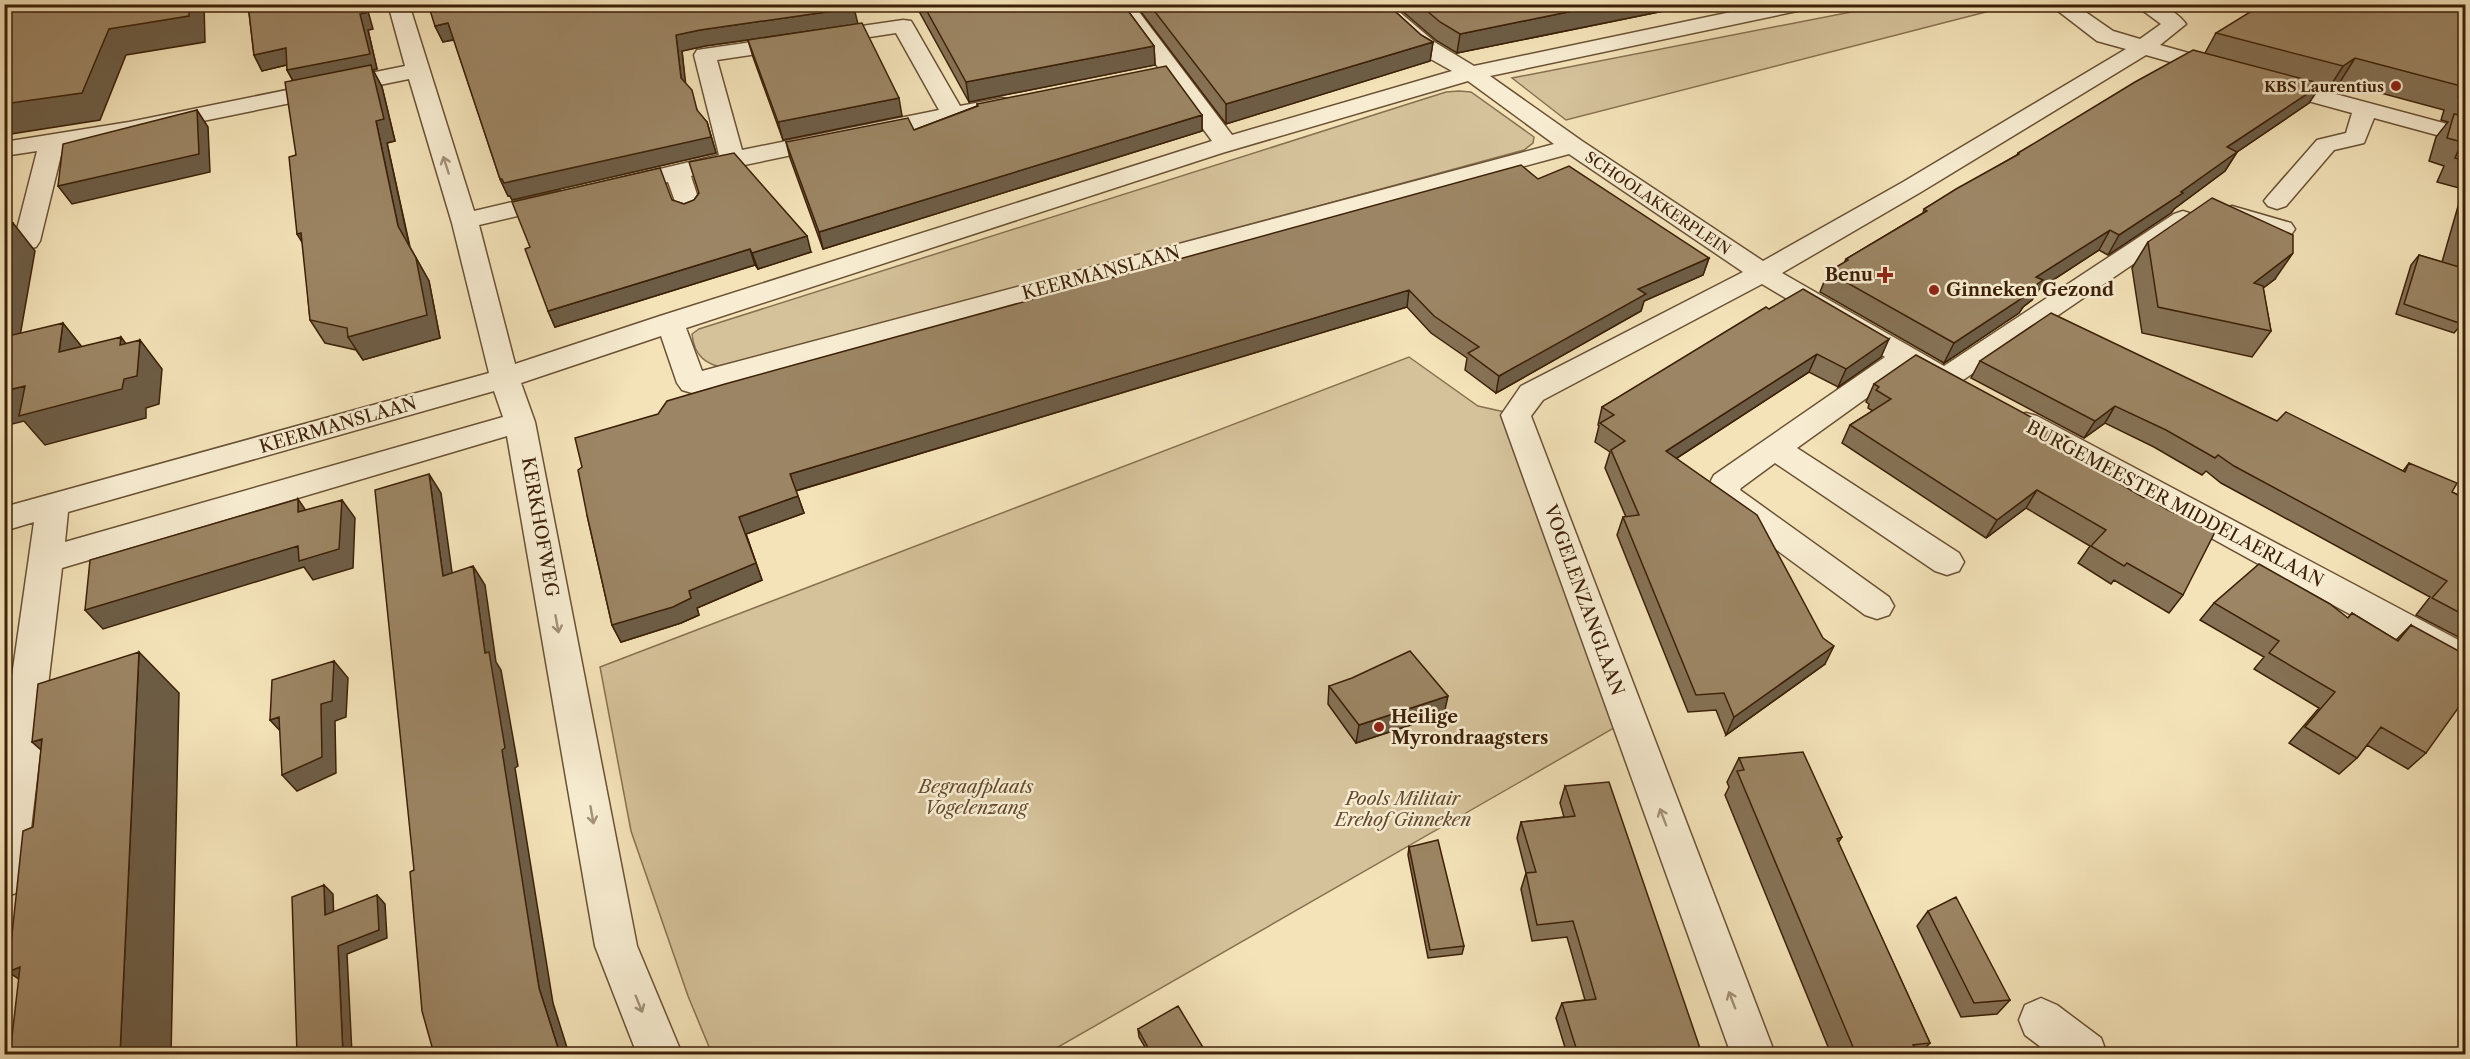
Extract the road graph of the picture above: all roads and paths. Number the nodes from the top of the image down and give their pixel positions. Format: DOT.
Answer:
graph roads {
  1 [pos="398,4"];
  2 [pos="1122,4"];
  3 [pos="1377,4"];
  4 [pos="1802,4"];
  5 [pos="2059,4"];
  6 [pos="2144,4"];
  7 [pos="2142,48"];
  8 [pos="416,71"];
  9 [pos="1471,73"];
  10 [pos="1026,100"];
  11 [pos="2365,109"];
  12 [pos="953,114"];
  13 [pos="2466,136"];
  14 [pos="52,141"];
  15 [pos="1226,144"];
  16 [pos="1573,146"];
  17 [pos="4,149"];
  18 [pos="732,159"];
  19 [pos="677,172"];
  20 [pos="2277,201"];
  21 [pos="689,210"];
  22 [pos="464,221"];
  23 [pos="2282,229"];
  24 [pos="27,241"];
  25 [pos="1762,273"];
  26 [pos="670,322"];
  27 [pos="1905,357"];
  28 [pos="504,378"];
  29 [pos="1945,379"];
  30 [pos="520,422"];
  31 [pos="1775,448"];
  32 [pos="53,505"];
  33 [pos="4,519"];
  34 [pos="45,561"];
  35 [pos="1947,562"];
  36 [pos="1877,606"];
  37 [pos="2466,661"];
  38 [pos="4,879"];
  39 [pos="2041,1020"];
  40 [pos="659,1054"];
  41 [pos="1753,1054"];
  42 [pos="2085,1054"];
  1 -- 8 [label="street, KERKHOFWEG"];
  2 -- 15 [label="street"];
  3 -- 9 [label="street, SCHOOLAKKERPLEIN"];
  4 -- 9 [label="street"];
  5 -- 7 [label="street"];
  6 -- 7 [label="street"];
  7 -- 11 [label="street"];
  7 -- 25 [label="street"];
  8 -- 14 [label="street"];
  22 -- 8 [label="street, KERKHOFWEG, one-way"];
  9 -- 15 [label="street, KEERMANSLAAN"];
  9 -- 16 [label="street, SCHOOLAKKERPLEIN"];
  10 -- 12 [label="street"];
  11 -- 13 [label="street"];
  11 -- 20 [label="street"];
  12 -- 18 [label="street"];
  12 -- 18 [label="street"];
  14 -- 17 [label="street"];
  14 -- 24 [label="street"];
  15 -- 26 [label="street, KEERMANSLAAN"];
  16 -- 25 [label="street, SCHOOLAKKERPLEIN"];
  16 -- 26 [label="street, KEERMANSLAAN"];
  18 -- 19 [label="street"];
  19 -- 21 [label="street"];
  19 -- 22 [label="street"];
  22 -- 28 [label="street, KERKHOFWEG"];
  23 -- 29 [label="street"];
  25 -- 27 [label="street, BURGEMEESTER MIDDELAERLAAN"];
  41 -- 25 [label="street, VOGELENZANGLAAN, one-way"];
  26 -- 28 [label="street, KEERMANSLAAN"];
  27 -- 29 [label="street, BURGEMEESTER MIDDELAERLAAN"];
  27 -- 31 [label="street"];
  28 -- 30 [label="street, KERKHOFWEG"];
  28 -- 32 [label="street, KEERMANSLAAN"];
  29 -- 37 [label="street, BURGEMEESTER MIDDELAERLAAN"];
  30 -- 34 [label="street"];
  30 -- 40 [label="street, KERKHOFWEG, one-way"];
  31 -- 35 [label="street"];
  31 -- 36 [label="street"];
  32 -- 33 [label="street, KEERMANSLAAN"];
  32 -- 34 [label="street"];
  34 -- 38 [label="street"];
  39 -- 42 [label="street"];
}
